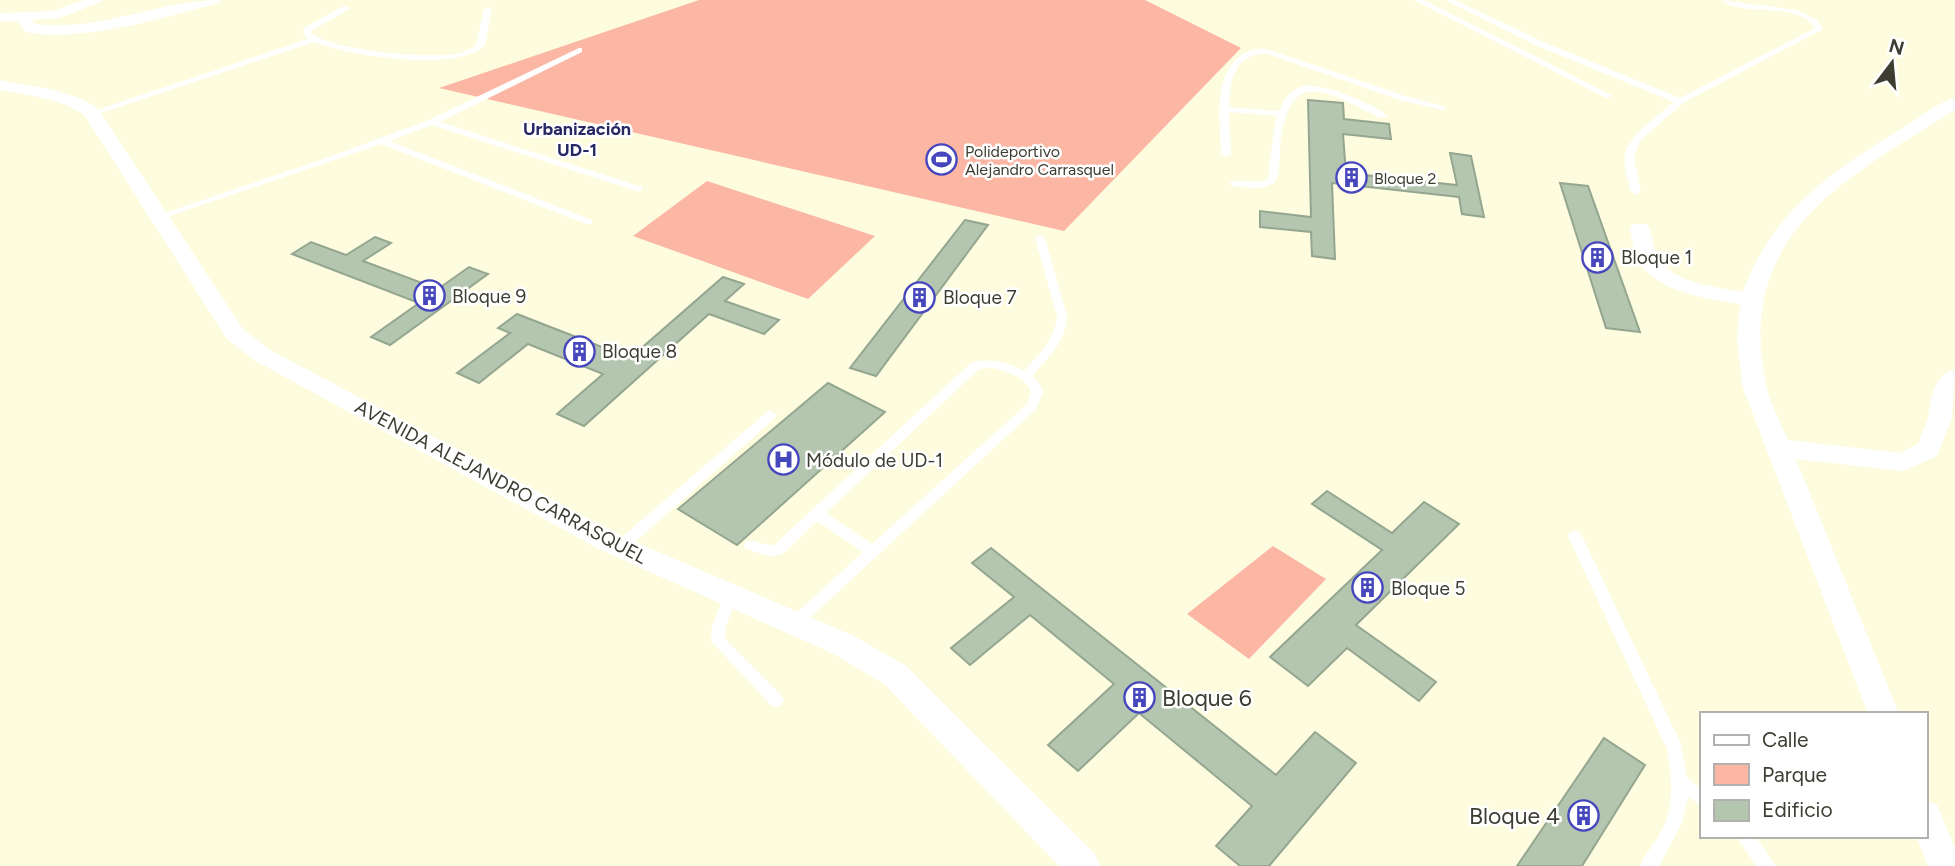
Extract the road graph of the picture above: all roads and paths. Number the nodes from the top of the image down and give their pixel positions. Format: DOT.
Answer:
graph roads {
  1 [pos="98,0"];
  2 [pos="215,0"];
  3 [pos="1418,0"];
  4 [pos="1449,0"];
  5 [pos="1724,0"];
  6 [pos="347,8"];
  7 [pos="488,9"];
  8 [pos="0,17"];
  9 [pos="23,18"];
  10 [pos="313,40"];
  11 [pos="1538,43"];
  12 [pos="1516,49"];
  13 [pos="579,50"];
  14 [pos="0,85"];
  15 [pos="1609,96"];
  16 [pos="1681,101"];
  17 [pos="1955,103"];
  18 [pos="1443,107"];
  19 [pos="1225,109"];
  20 [pos="92,113"];
  21 [pos="1280,114"];
  22 [pos="1384,116"];
  23 [pos="432,122"];
  24 [pos="381,141"];
  25 [pos="1226,154"];
  26 [pos="1234,183"];
  27 [pos="639,189"];
  28 [pos="1636,192"];
  29 [pos="158,218"];
  30 [pos="589,222"];
  31 [pos="1640,228"];
  32 [pos="1040,238"];
  33 [pos="1751,300"];
  34 [pos="1025,377"];
  35 [pos="1955,377"];
  36 [pos="771,415"];
  37 [pos="1778,448"];
  38 [pos="817,514"];
  39 [pos="1575,536"];
  40 [pos="751,545"];
  41 [pos="620,547"];
  42 [pos="873,552"];
  43 [pos="732,595"];
  44 [pos="794,624"];
  45 [pos="776,700"];
  46 [pos="1883,712"];
  47 [pos="1681,783"];
  48 [pos="1700,796"];
  49 [pos="1927,821"];
  50 [pos="1746,838"];
  51 [pos="1083,866"];
  52 [pos="1649,866"];
  53 [pos="1767,866"];
  54 [pos="1945,866"];
  1 -- 9 [label="street"];
  2 -- 9 [label="street"];
  3 -- 12 [label="lane"];
  4 -- 11 [label="lane"];
  5 -- 16 [label="lane"];
  6 -- 10 [label="lane"];
  7 -- 10 [label="lane"];
  8 -- 9 [label="street"];
  10 -- 20 [label="lane"];
  11 -- 12 [label="lane"];
  11 -- 16 [label="lane"];
  12 -- 15 [label="lane"];
  13 -- 23 [label="lane"];
  14 -- 20 [label="street"];
  16 -- 28 [label="lane"];
  17 -- 33 [label="street"];
  18 -- 19 [label="lane"];
  19 -- 21 [label="lane"];
  19 -- 25 [label="lane"];
  20 -- 29 [label="street, AVENIDA ALEJANDRO CARRASQUEL"];
  21 -- 22 [label="lane"];
  21 -- 26 [label="lane"];
  23 -- 24 [label="lane"];
  23 -- 27 [label="lane"];
  24 -- 29 [label="lane"];
  24 -- 30 [label="lane"];
  29 -- 41 [label="street, AVENIDA ALEJANDRO CARRASQUEL"];
  31 -- 33 [label="street"];
  32 -- 34 [label="lane"];
  33 -- 37 [label="street"];
  34 -- 38 [label="lane"];
  34 -- 42 [label="lane"];
  35 -- 37 [label="street"];
  36 -- 41 [label="lane"];
  37 -- 46 [label="street"];
  38 -- 40 [label="lane"];
  38 -- 42 [label="lane"];
  39 -- 47 [label="lane"];
  41 -- 43 [label="street, AVENIDA ALEJANDRO CARRASQUEL"];
  42 -- 44 [label="lane"];
  43 -- 44 [label="street, AVENIDA ALEJANDRO CARRASQUEL"];
  43 -- 45 [label="lane"];
  44 -- 51 [label="street, AVENIDA ALEJANDRO CARRASQUEL"];
  47 -- 48 [label="lane"];
  47 -- 52 [label="lane"];
  49 -- 54 [label="street"];
  50 -- 53 [label="lane"];
}
